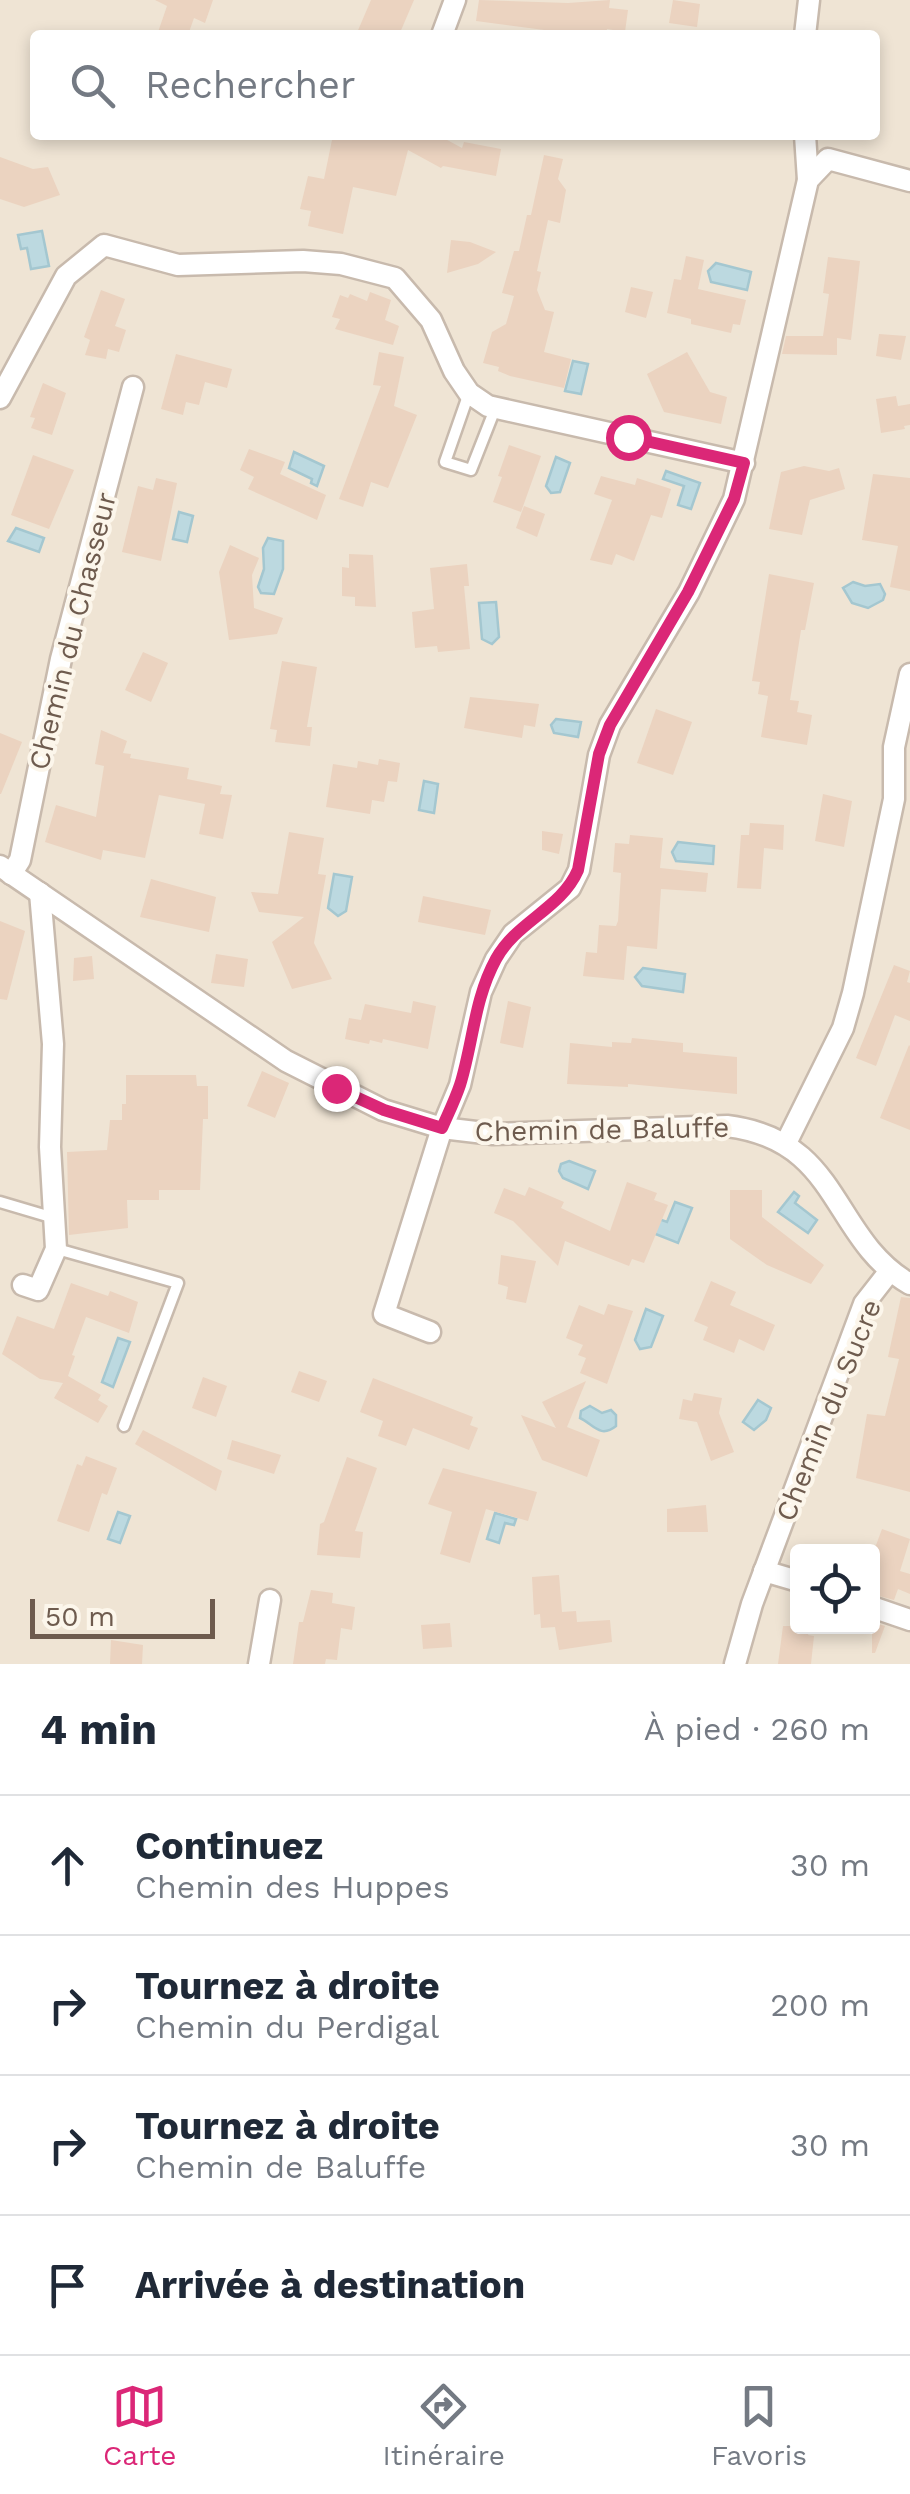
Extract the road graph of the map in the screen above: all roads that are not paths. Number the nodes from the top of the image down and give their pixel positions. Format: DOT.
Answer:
graph roads {
  1 [pos="455,0"];
  2 [pos="808,0"];
  3 [pos="444,30"];
  4 [pos="805,30"];
  5 [pos="805,140"];
  6 [pos="808,180"];
  7 [pos="910,181"];
  8 [pos="134,387"];
  9 [pos="469,393"];
  10 [pos="0,398"];
  11 [pos="495,409"];
  12 [pos="744,463"];
  13 [pos="910,674"];
  14 [pos="901,809"];
  15 [pos="6,870"];
  16 [pos="40,893"];
  17 [pos="442,1128"];
  18 [pos="786,1143"];
  19 [pos="0,1202"];
  20 [pos="55,1218"];
  21 [pos="56,1249"];
  22 [pos="890,1272"];
  23 [pos="910,1284"];
  24 [pos="23,1285"];
  25 [pos="430,1332"];
  26 [pos="124,1426"];
  27 [pos="764,1571"];
  28 [pos="790,1579"];
  29 [pos="270,1600"];
  30 [pos="880,1610"];
  31 [pos="910,1620"];
  32 [pos="258,1664"];
  33 [pos="735,1664"];
  1 -- 3 [label="street"];
  2 -- 4 [label="street"];
  5 -- 6 [label="street"];
  6 -- 7 [label="street"];
  6 -- 12 [label="street"];
  8 -- 15 [label="street, Chemin du Chasseur"];
  9 -- 10 [label="street"];
  9 -- 11 [label="street"];
  9 -- 11 [label="lane"];
  11 -- 12 [label="street"];
  12 -- 17 [label="street"];
  13 -- 14 [label="street"];
  14 -- 18 [label="street"];
  15 -- 16 [label="street, Chemin de Baluffe"];
  16 -- 17 [label="street, Chemin de Baluffe"];
  16 -- 20 [label="street"];
  17 -- 18 [label="street, Chemin de Baluffe"];
  17 -- 25 [label="street"];
  18 -- 22 [label="street, Chemin de Baluffe"];
  19 -- 20 [label="lane"];
  20 -- 21 [label="street"];
  21 -- 24 [label="street"];
  21 -- 26 [label="lane"];
  22 -- 23 [label="street, Chemin de Baluffe"];
  22 -- 27 [label="street, Chemin du Sucre"];
  27 -- 28 [label="street"];
  27 -- 33 [label="street, Chemin du Sucre"];
  29 -- 32 [label="street"];
  30 -- 31 [label="street"];
}
